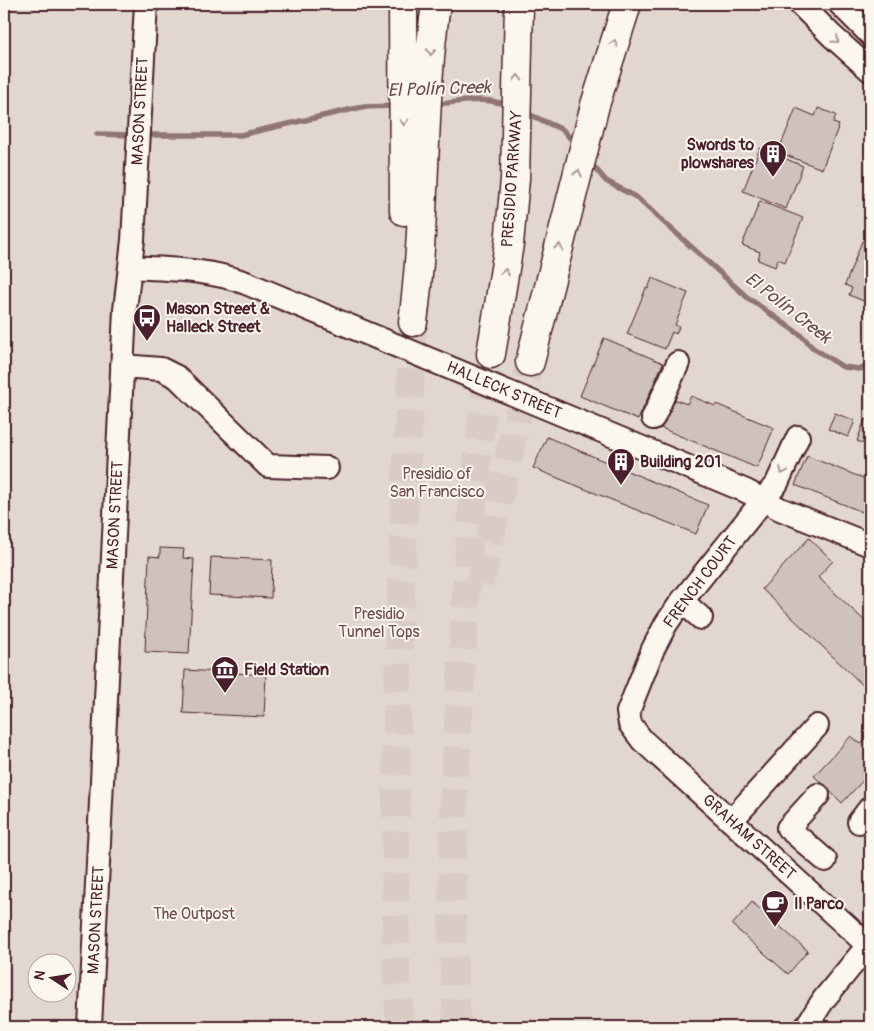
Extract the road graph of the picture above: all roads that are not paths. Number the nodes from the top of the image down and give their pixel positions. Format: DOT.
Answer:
graph roads {
  1 [pos="146,4"];
  2 [pos="403,4"];
  3 [pos="436,4"];
  4 [pos="519,4"];
  5 [pos="627,4"];
  6 [pos="800,4"];
  7 [pos="840,4"];
  8 [pos="870,34"];
  9 [pos="870,70"];
  10 [pos="414,161"];
  11 [pos="130,267"];
  12 [pos="413,322"];
  13 [pos="491,354"];
  14 [pos="530,362"];
  15 [pos="678,363"];
  16 [pos="122,366"];
  17 [pos="653,418"];
  18 [pos="798,438"];
  19 [pos="327,468"];
  20 [pos="763,501"];
  21 [pos="870,545"];
  22 [pos="682,600"];
  23 [pos="702,618"];
  24 [pos="630,724"];
  25 [pos="818,726"];
  26 [pos="818,794"];
  27 [pos="730,821"];
  28 [pos="802,885"];
  29 [pos="870,945"];
  30 [pos="90,1027"];
  31 [pos="806,1027"];
  1 -- 11 [label="street, MASON STREET"];
  2 -- 10 [label="highway, one-way"];
  3 -- 10 [label="highway, one-way"];
  13 -- 4 [label="highway, PRESIDIO PARKWAY, one-way"];
  14 -- 5 [label="highway, one-way"];
  6 -- 9 [label="street, one-way"];
  7 -- 8 [label="street"];
  10 -- 12 [label="highway"];
  11 -- 16 [label="street, MASON STREET"];
  11 -- 20 [label="street, HALLECK STREET"];
  15 -- 17 [label="street"];
  16 -- 19 [label="street"];
  16 -- 30 [label="street, MASON STREET"];
  18 -- 20 [label="street, FRENCH COURT, one-way"];
  20 -- 21 [label="street, HALLECK STREET"];
  20 -- 22 [label="street, FRENCH COURT"];
  22 -- 23 [label="street"];
  22 -- 24 [label="street, FRENCH COURT"];
  24 -- 27 [label="street, GRAHAM STREET"];
  25 -- 27 [label="street"];
  26 -- 28 [label="street"];
  27 -- 28 [label="street, GRAHAM STREET"];
  28 -- 29 [label="street, GRAHAM STREET"];
  29 -- 31 [label="street"];
}
